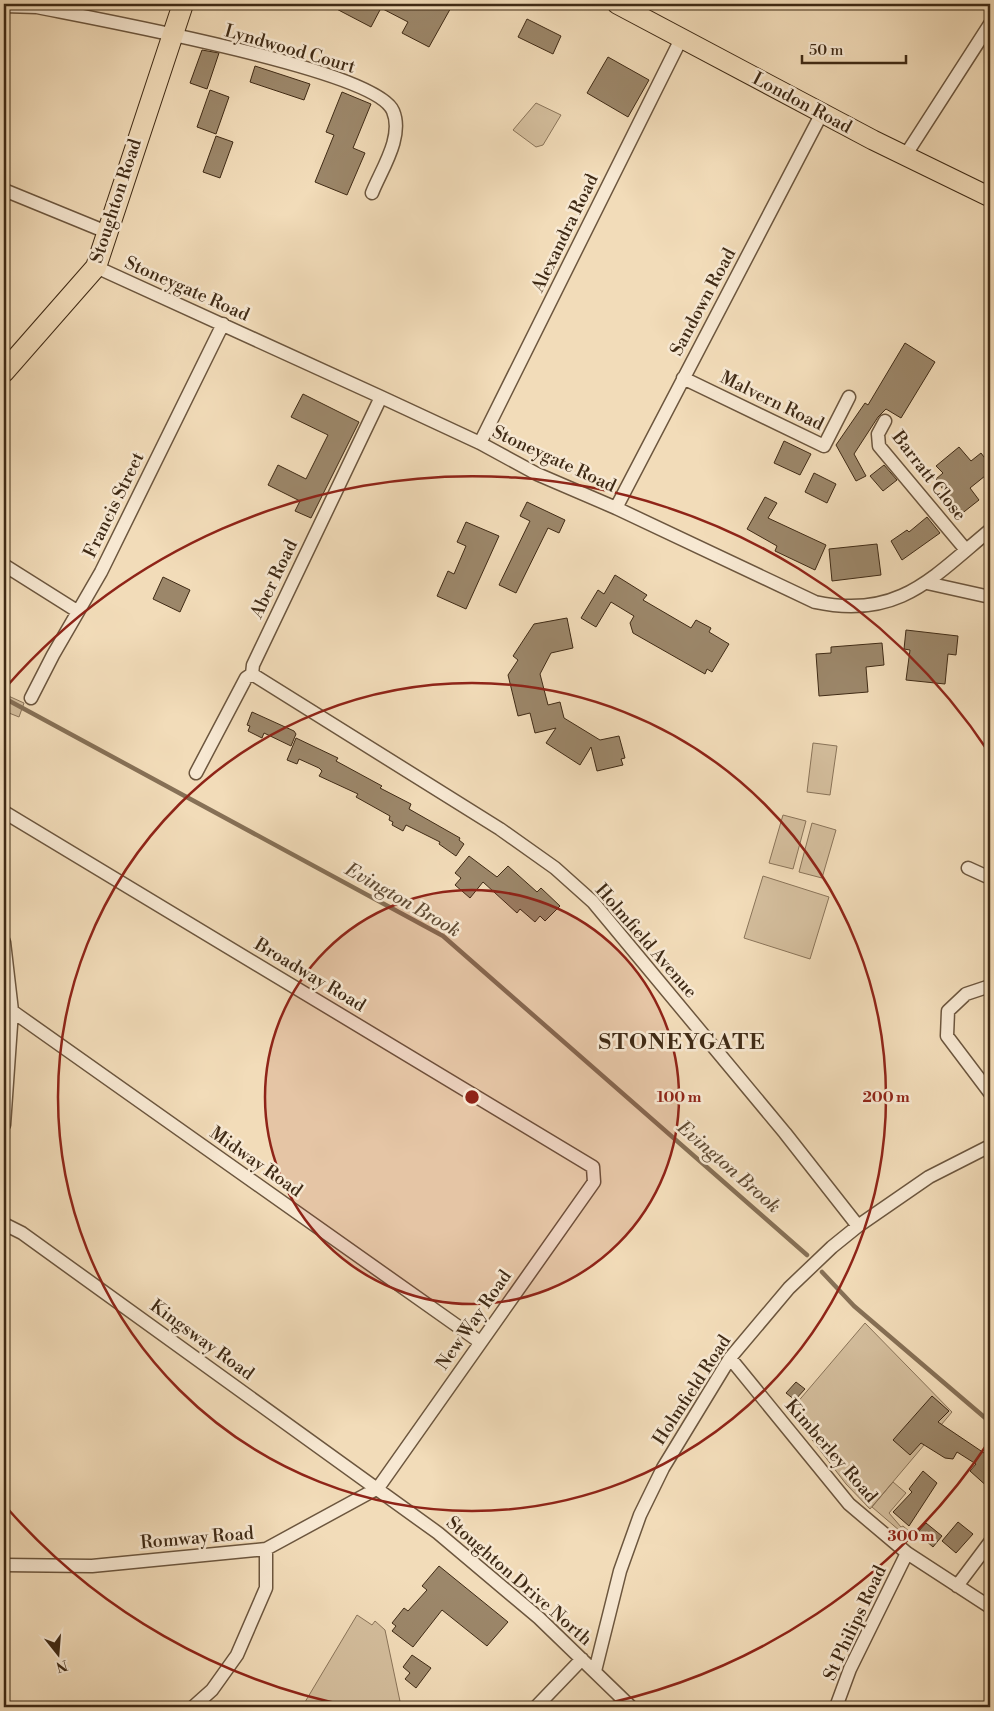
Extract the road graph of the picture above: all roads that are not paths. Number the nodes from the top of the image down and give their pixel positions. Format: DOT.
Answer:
graph roads {
  1 [pos="183,4"];
  2 [pos="617,4"];
  3 [pos="4,6"];
  4 [pos="37,6"];
  5 [pos="990,24"];
  6 [pos="172,35"];
  7 [pos="681,39"];
  8 [pos="822,113"];
  9 [pos="905,156"];
  10 [pos="4,190"];
  11 [pos="372,193"];
  12 [pos="990,197"];
  13 [pos="108,233"];
  14 [pos="96,267"];
  15 [pos="223,324"];
  16 [pos="4,372"];
  17 [pos="683,378"];
  18 [pos="381,397"];
  19 [pos="849,397"];
  20 [pos="885,421"];
  21 [pos="480,443"];
  22 [pos="616,508"];
  23 [pos="990,530"];
  24 [pos="966,550"];
  25 [pos="4,565"];
  26 [pos="927,583"];
  27 [pos="990,597"];
  28 [pos="77,611"];
  29 [pos="252,674"];
  30 [pos="31,698"];
  31 [pos="196,773"];
  32 [pos="4,812"];
  33 [pos="968,868"];
  34 [pos="990,878"];
  35 [pos="4,942"];
  36 [pos="990,986"];
  37 [pos="12,1010"];
  38 [pos="990,1093"];
  39 [pos="4,1125"];
  40 [pos="990,1146"];
  41 [pos="595,1172"];
  42 [pos="4,1224"];
  43 [pos="858,1226"];
  44 [pos="480,1342"];
  45 [pos="730,1358"];
  46 [pos="378,1488"];
  47 [pos="990,1542"];
  48 [pos="266,1549"];
  49 [pos="907,1554"];
  50 [pos="4,1565"];
  51 [pos="957,1586"];
  52 [pos="990,1607"];
  53 [pos="582,1659"];
  54 [pos="595,1671"];
  55 [pos="193,1707"];
  56 [pos="536,1707"];
  57 [pos="631,1707"];
  58 [pos="836,1707"];
  1 -- 6 [label="highway, Stoughton Road"];
  2 -- 7 [label="main road, London Road"];
  3 -- 4 [label="street, Lyndwood Court"];
  4 -- 6 [label="street, Lyndwood Court"];
  5 -- 9 [label="street"];
  6 -- 11 [label="street, Lyndwood Court"];
  6 -- 13 [label="highway, Stoughton Road"];
  7 -- 8 [label="main road, London Road"];
  7 -- 21 [label="street, Alexandra Road"];
  8 -- 9 [label="main road, London Road"];
  8 -- 17 [label="street, Sandown Road"];
  9 -- 12 [label="main road, London Road"];
  10 -- 13 [label="street"];
  13 -- 14 [label="highway, Stoughton Road"];
  14 -- 15 [label="street, Stoneygate Road"];
  14 -- 16 [label="highway, Stoughton Road"];
  15 -- 18 [label="street, Stoneygate Road"];
  15 -- 28 [label="street, Francis Street"];
  17 -- 19 [label="street, Malvern Road"];
  17 -- 22 [label="street, Sandown Road"];
  18 -- 21 [label="street, Stoneygate Road"];
  18 -- 29 [label="street, Aber Road"];
  20 -- 24 [label="street, Barratt Close"];
  21 -- 22 [label="street, Stoneygate Road"];
  22 -- 26 [label="street, Stoneygate Road"];
  23 -- 24 [label="street, Stoneygate Road"];
  24 -- 26 [label="street, Stoneygate Road"];
  25 -- 28 [label="street"];
  26 -- 27 [label="street"];
  28 -- 30 [label="street, Francis Street"];
  29 -- 31 [label="street, Aber Road"];
  29 -- 43 [label="street, Holmfield Avenue"];
  32 -- 41 [label="street, Broadway Road"];
  33 -- 34 [label="street"];
  35 -- 37 [label="street"];
  36 -- 38 [label="street"];
  37 -- 39 [label="street"];
  37 -- 44 [label="street, Midway Road"];
  40 -- 43 [label="street, Holmfield Road"];
  41 -- 44 [label="street, New Way Road"];
  42 -- 46 [label="street, Kingsway Road"];
  43 -- 45 [label="street, Holmfield Road"];
  44 -- 46 [label="street, New Way Road"];
  45 -- 49 [label="street, Kimberley Road"];
  45 -- 54 [label="street, Holmfield Road"];
  46 -- 48 [label="street, Romway Road"];
  46 -- 53 [label="street, Stoughton Drive North"];
  47 -- 51 [label="street"];
  48 -- 50 [label="street, Romway Road"];
  48 -- 55 [label="street"];
  49 -- 51 [label="street, Kimberley Road"];
  49 -- 58 [label="street, St Philips Road"];
  51 -- 52 [label="street, Kimberley Road"];
  53 -- 54 [label="street, Stoughton Drive North"];
  53 -- 56 [label="street"];
  54 -- 57 [label="street, Stoughton Drive North"];
}
